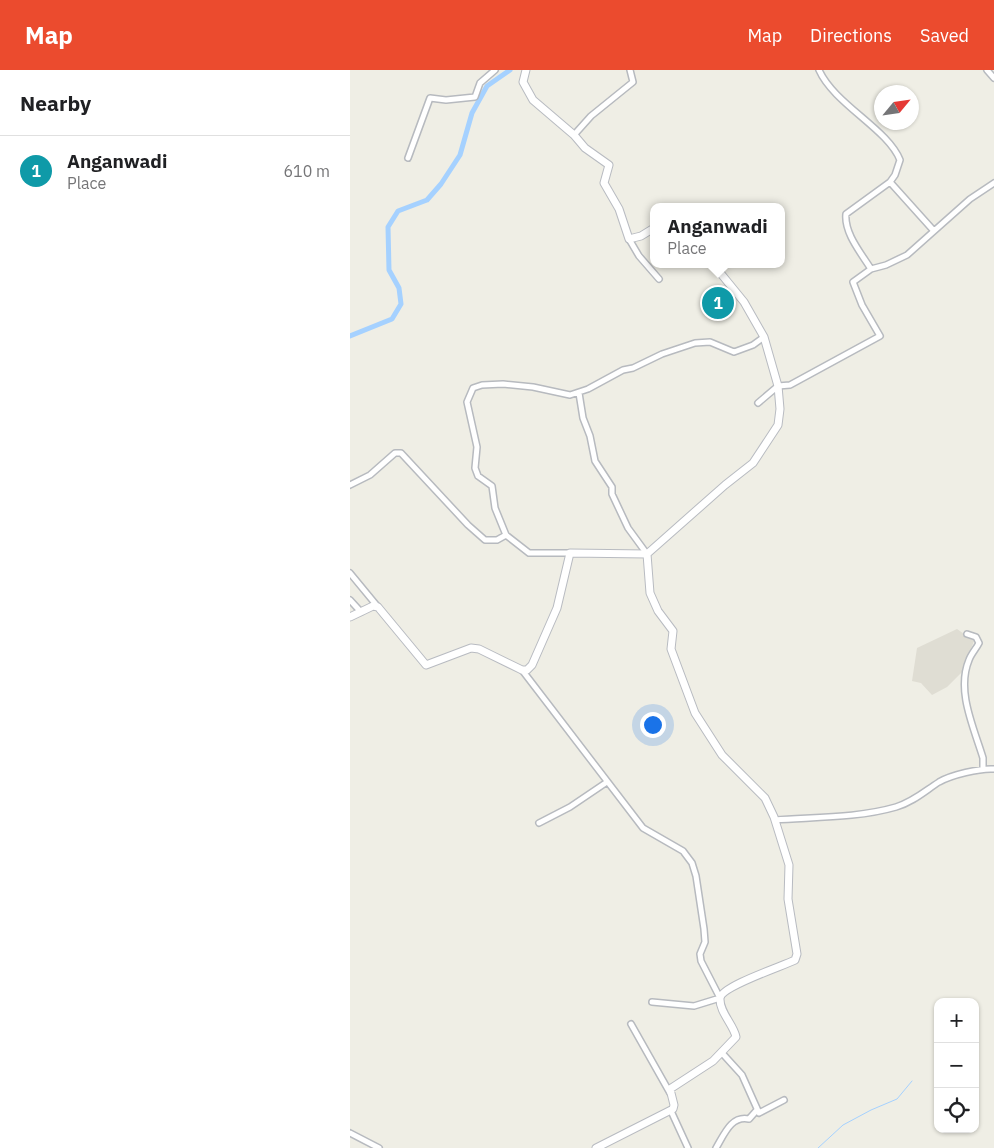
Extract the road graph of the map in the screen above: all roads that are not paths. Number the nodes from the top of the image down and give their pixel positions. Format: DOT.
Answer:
graph roads {
  1 [pos="495,70"];
  2 [pos="526,70"];
  3 [pos="630,70"];
  4 [pos="819,70"];
  5 [pos="987,70"];
  6 [pos="994,78"];
  7 [pos="574,134"];
  8 [pos="408,158"];
  9 [pos="890,182"];
  10 [pos="994,183"];
  11 [pos="650,230"];
  12 [pos="934,231"];
  13 [pos="630,239"];
  14 [pos="716,268"];
  15 [pos="871,269"];
  16 [pos="660,279"];
  17 [pos="764,337"];
  18 [pos="778,386"];
  19 [pos="578,393"];
  20 [pos="758,403"];
  21 [pos="350,486"];
  22 [pos="506,535"];
  23 [pos="570,553"];
  24 [pos="647,554"];
  25 [pos="350,573"];
  26 [pos="350,600"];
  27 [pos="378,607"];
  28 [pos="361,612"];
  29 [pos="350,618"];
  30 [pos="967,634"];
  31 [pos="522,670"];
  32 [pos="983,768"];
  33 [pos="994,768"];
  34 [pos="607,782"];
  35 [pos="775,820"];
  36 [pos="539,823"];
  37 [pos="720,998"];
  38 [pos="652,1002"];
  39 [pos="631,1024"];
  40 [pos="722,1052"];
  41 [pos="670,1094"];
  42 [pos="784,1100"];
  43 [pos="757,1110"];
  44 [pos="671,1111"];
  45 [pos="350,1133"];
  46 [pos="379,1148"];
  47 [pos="596,1148"];
  48 [pos="688,1148"];
  49 [pos="716,1148"];
  1 -- 8 [label="street"];
  2 -- 7 [label="street"];
  3 -- 7 [label="street"];
  4 -- 9 [label="street"];
  5 -- 6 [label="street"];
  7 -- 13 [label="street"];
  9 -- 12 [label="street"];
  9 -- 15 [label="street"];
  10 -- 12 [label="street"];
  11 -- 13 [label="street"];
  12 -- 15 [label="street"];
  13 -- 16 [label="street"];
  14 -- 17 [label="street"];
  15 -- 18 [label="street"];
  17 -- 18 [label="street"];
  17 -- 19 [label="street"];
  18 -- 20 [label="street"];
  18 -- 24 [label="street"];
  19 -- 22 [label="street"];
  19 -- 24 [label="street"];
  21 -- 22 [label="street"];
  22 -- 23 [label="street"];
  23 -- 24 [label="street"];
  23 -- 31 [label="street"];
  24 -- 35 [label="street"];
  25 -- 27 [label="street"];
  26 -- 28 [label="street"];
  27 -- 28 [label="street"];
  27 -- 31 [label="street"];
  28 -- 29 [label="street"];
  30 -- 32 [label="street"];
  31 -- 34 [label="street"];
  32 -- 33 [label="street"];
  32 -- 35 [label="street"];
  34 -- 36 [label="street"];
  34 -- 37 [label="street"];
  35 -- 37 [label="street"];
  37 -- 38 [label="street"];
  37 -- 40 [label="street"];
  39 -- 41 [label="street"];
  40 -- 41 [label="street"];
  40 -- 43 [label="street"];
  41 -- 44 [label="street"];
  42 -- 43 [label="street"];
  43 -- 49 [label="street"];
  44 -- 47 [label="street"];
  44 -- 48 [label="street"];
  45 -- 46 [label="street"];
}
